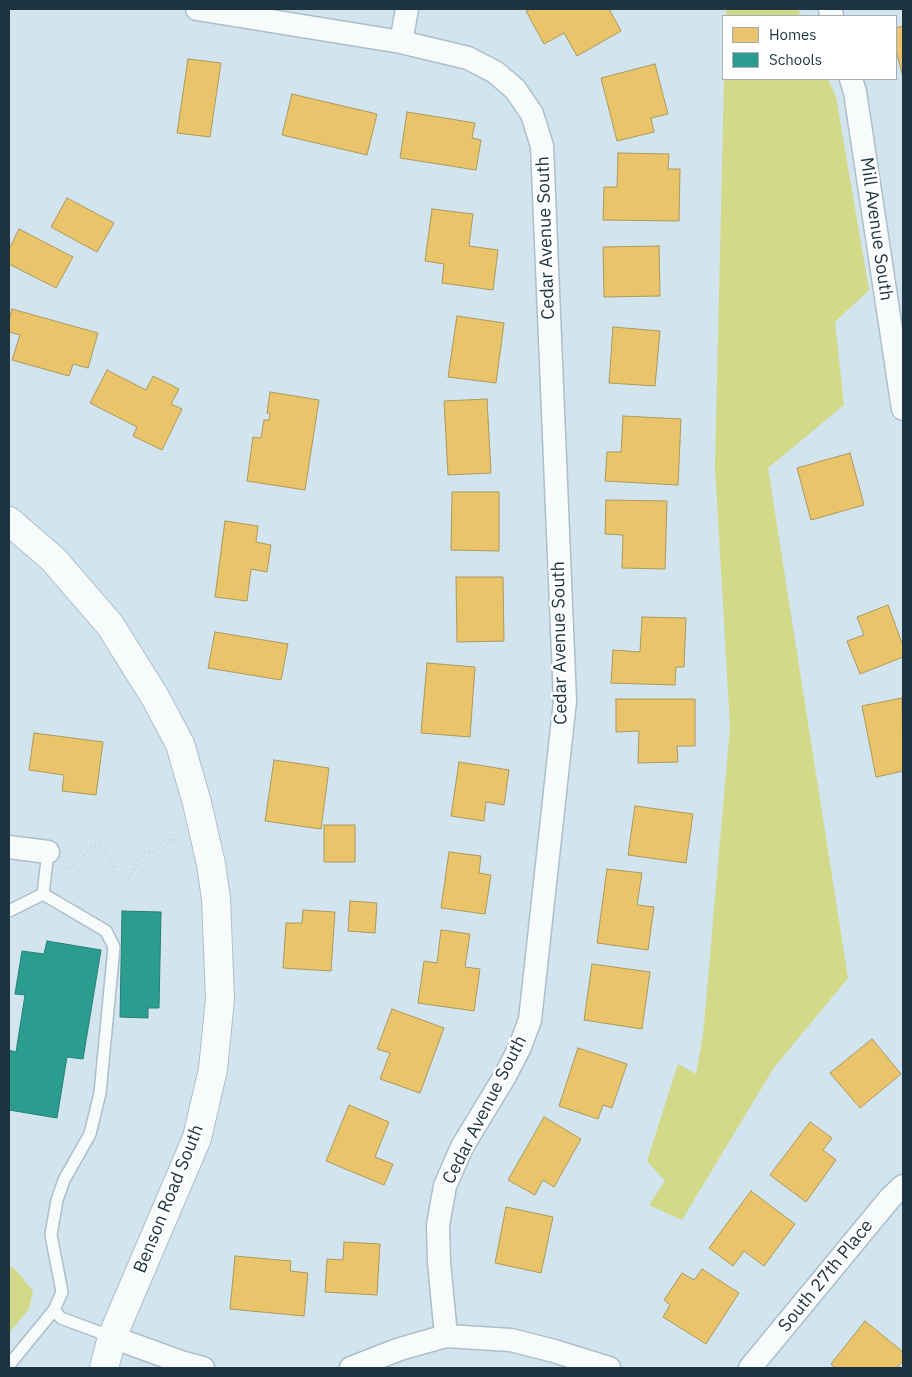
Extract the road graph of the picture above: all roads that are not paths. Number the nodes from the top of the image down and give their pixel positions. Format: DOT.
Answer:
graph roads {
  1 [pos="197,9"];
  2 [pos="407,9"];
  3 [pos="401,42"];
  4 [pos="851,80"];
  5 [pos="903,409"];
  6 [pos="9,521"];
  7 [pos="9,847"];
  8 [pos="48,852"];
  9 [pos="42,894"];
  10 [pos="9,911"];
  11 [pos="903,1186"];
  12 [pos="54,1310"];
  13 [pos="446,1336"];
  14 [pos="112,1337"];
  15 [pos="9,1366"];
  16 [pos="104,1368"];
  17 [pos="203,1368"];
  18 [pos="351,1368"];
  19 [pos="608,1368"];
  20 [pos="750,1368"];
  1 -- 3 [label="street, Cedar Avenue South"];
  2 -- 3 [label="street"];
  3 -- 13 [label="street, Cedar Avenue South"];
  4 -- 5 [label="street, Mill Avenue South"];
  6 -- 14 [label="street, Benson Road South"];
  7 -- 8 [label="street"];
  8 -- 9 [label="lane"];
  9 -- 10 [label="lane"];
  9 -- 12 [label="lane"];
  11 -- 20 [label="street, South 27th Place"];
  12 -- 14 [label="lane"];
  12 -- 15 [label="lane"];
  13 -- 18 [label="street"];
  13 -- 19 [label="street"];
  14 -- 16 [label="street, Benson Road South"];
  14 -- 17 [label="street"];
}
